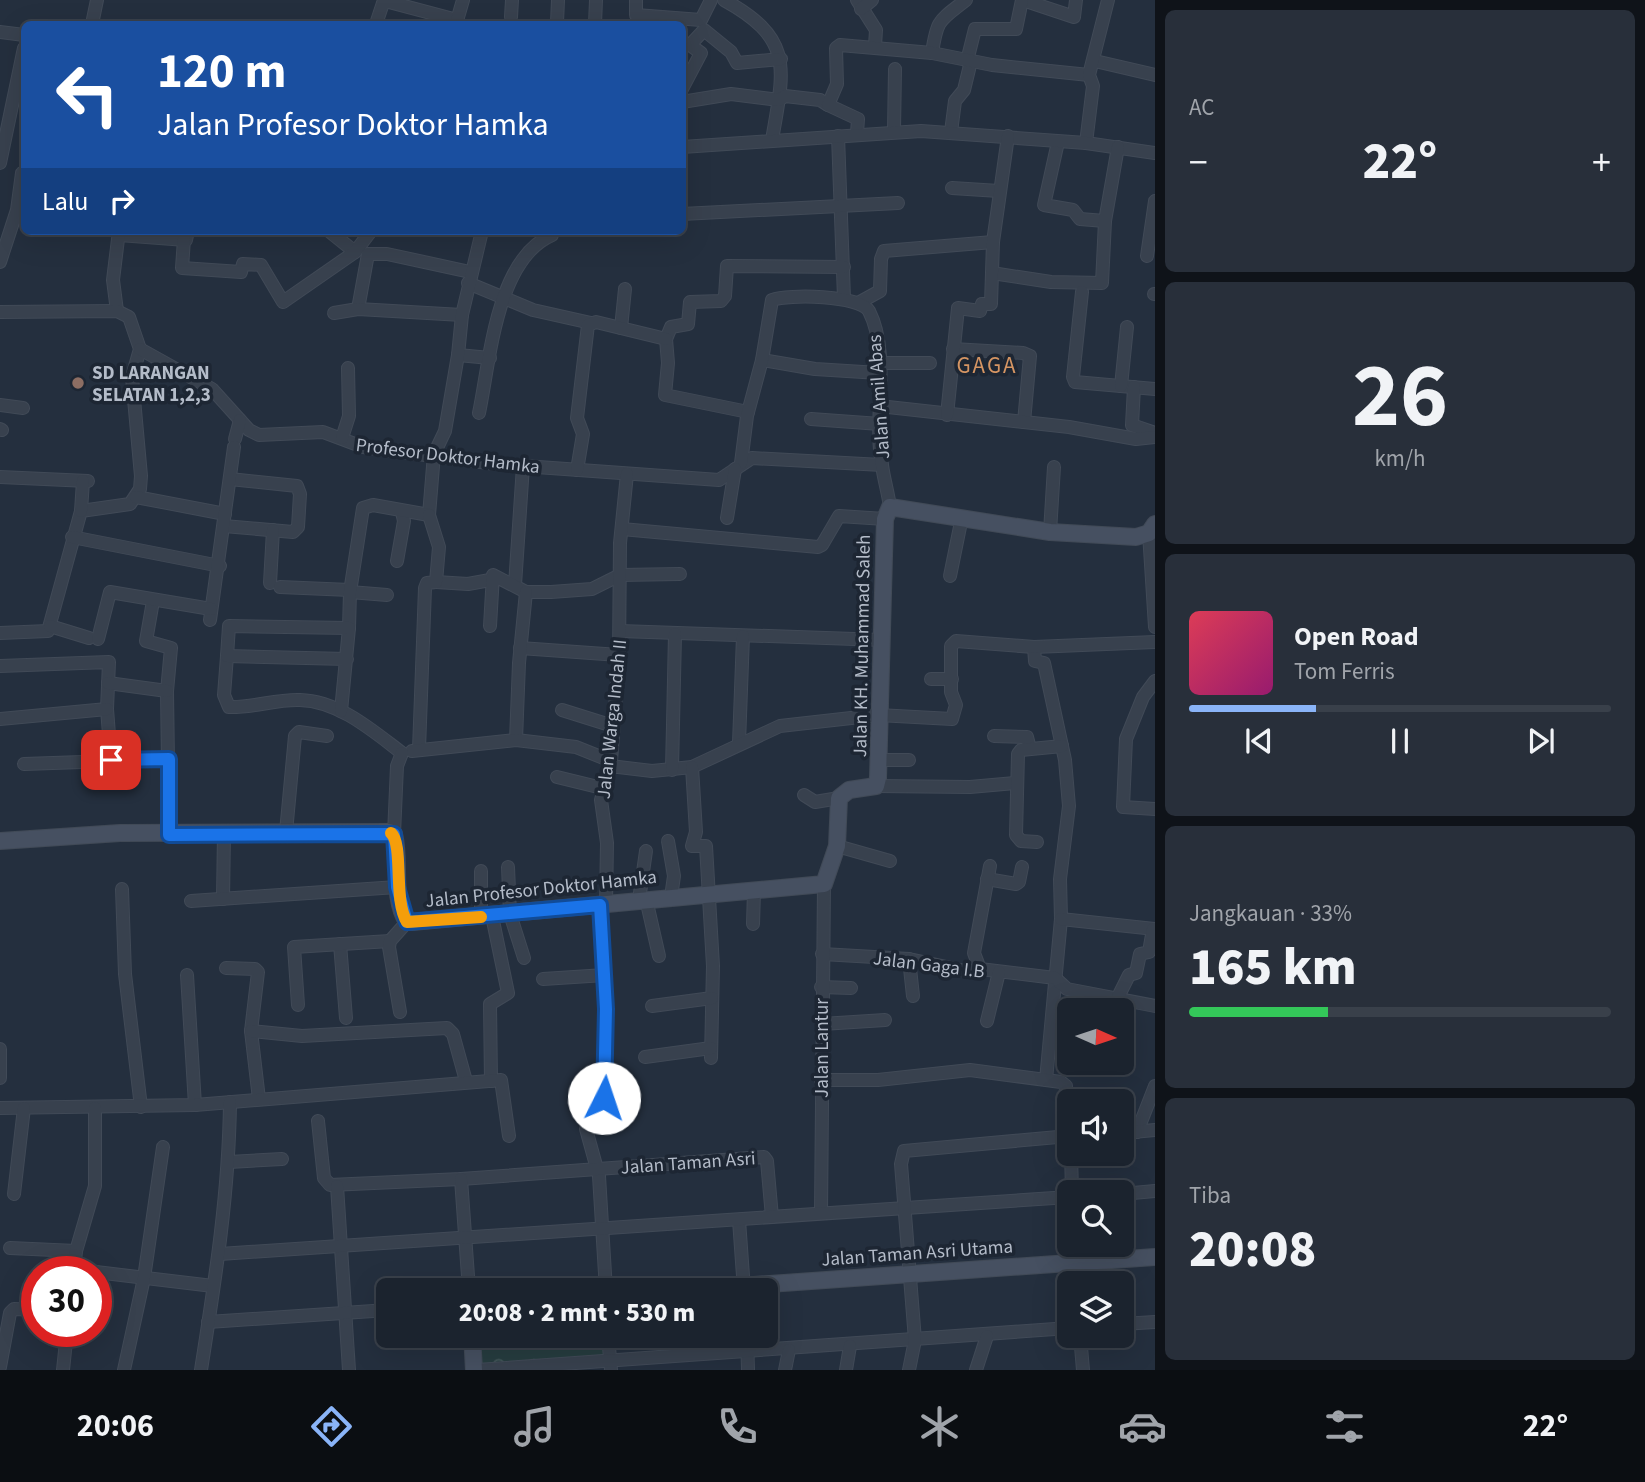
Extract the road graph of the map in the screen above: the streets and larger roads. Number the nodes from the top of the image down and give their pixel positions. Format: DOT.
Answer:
graph roads {
  1 [pos="97,0"];
  2 [pos="463,0"];
  3 [pos="512,0"];
  4 [pos="558,0"];
  5 [pos="596,0"];
  6 [pos="636,0"];
  7 [pos="711,0"];
  8 [pos="872,0"];
  9 [pos="966,0"];
  10 [pos="1023,0"];
  11 [pos="1076,0"];
  12 [pos="1108,0"];
  13 [pos="728,2"];
  14 [pos="859,5"];
  15 [pos="511,17"];
  16 [pos="636,20"];
  17 [pos="94,21"];
  18 [pos="376,21"];
  19 [pos="453,21"];
  20 [pos="456,21"];
  21 [pos="557,21"];
  22 [pos="595,21"];
  23 [pos="0,32"];
  24 [pos="21,35"];
  25 [pos="875,46"];
  26 [pos="932,53"];
  27 [pos="781,59"];
  28 [pos="969,61"];
  29 [pos="1095,61"];
  30 [pos="21,62"];
  31 [pos="894,69"];
  32 [pos="1089,75"];
  33 [pos="1155,75"];
  34 [pos="686,81"];
  35 [pos="779,100"];
  36 [pos="686,101"];
  37 [pos="828,105"];
  38 [pos="894,131"];
  39 [pos="951,131"];
  40 [pos="857,133"];
  41 [pos="838,136"];
  42 [pos="1008,136"];
  43 [pos="772,140"];
  44 [pos="686,142"];
  45 [pos="1058,142"];
  46 [pos="1086,143"];
  47 [pos="1118,147"];
  48 [pos="1155,153"];
  49 [pos="0,164"];
  50 [pos="21,172"];
  51 [pos="21,188"];
  52 [pos="952,188"];
  53 [pos="999,191"];
  54 [pos="1155,201"];
  55 [pos="898,203"];
  56 [pos="841,206"];
  57 [pos="686,214"];
  58 [pos="1105,221"];
  59 [pos="119,235"];
  60 [pos="186,235"];
  61 [pos="334,235"];
  62 [pos="368,235"];
  63 [pos="481,235"];
  64 [pos="552,235"];
  65 [pos="993,242"];
  66 [pos="355,252"];
  67 [pos="1147,257"];
  68 [pos="0,262"];
  69 [pos="844,267"];
  70 [pos="992,273"];
  71 [pos="469,278"];
  72 [pos="625,289"];
  73 [pos="1082,292"];
  74 [pos="502,298"];
  75 [pos="844,298"];
  76 [pos="860,302"];
  77 [pos="358,309"];
  78 [pos="117,311"];
  79 [pos="0,312"];
  80 [pos="334,313"];
  81 [pos="462,315"];
  82 [pos="590,324"];
  83 [pos="1126,327"];
  84 [pos="621,328"];
  85 [pos="666,339"];
  86 [pos="140,349"];
  87 [pos="953,349"];
  88 [pos="458,355"];
  89 [pos="490,358"];
  90 [pos="762,360"];
  91 [pos="930,363"];
  92 [pos="348,368"];
  93 [pos="879,368"];
  94 [pos="1121,386"];
  95 [pos="1134,387"];
  96 [pos="1155,389"];
  97 [pos="0,405"];
  98 [pos="879,406"];
  99 [pos="23,408"];
  100 [pos="748,412"];
  101 [pos="479,413"];
  102 [pos="947,415"];
  103 [pos="811,419"];
  104 [pos="240,420"];
  105 [pos="1024,422"];
  106 [pos="880,424"];
  107 [pos="1155,435"];
  108 [pos="342,438"];
  109 [pos="434,454"];
  110 [pos="882,465"];
  111 [pos="523,466"];
  112 [pos="738,466"];
  113 [pos="1054,467"];
  114 [pos="577,470"];
  115 [pos="627,474"];
  116 [pos="0,477"];
  117 [pos="230,479"];
  118 [pos="136,497"];
  119 [pos="81,511"];
  120 [pos="402,512"];
  121 [pos="887,513"];
  122 [pos="429,515"];
  123 [pos="962,517"];
  124 [pos="727,518"];
  125 [pos="224,520"];
  126 [pos="622,529"];
  127 [pos="1152,529"];
  128 [pos="273,530"];
  129 [pos="1050,532"];
  130 [pos="72,537"];
  131 [pos="397,561"];
  132 [pos="220,566"];
  133 [pos="680,574"];
  134 [pos="621,575"];
  135 [pos="950,576"];
  136 [pos="490,580"];
  137 [pos="436,582"];
  138 [pos="519,583"];
  139 [pos="350,591"];
  140 [pos="387,595"];
  141 [pos="153,601"];
  142 [pos="50,626"];
  143 [pos="490,626"];
  144 [pos="1155,627"];
  145 [pos="349,628"];
  146 [pos="620,631"];
  147 [pos="0,634"];
  148 [pos="675,634"];
  149 [pos="743,636"];
  150 [pos="883,640"];
  151 [pos="1155,642"];
  152 [pos="1034,647"];
  153 [pos="520,648"];
  154 [pos="619,655"];
  155 [pos="227,656"];
  156 [pos="348,659"];
  157 [pos="0,666"];
  158 [pos="931,679"];
  159 [pos="952,679"];
  160 [pos="1155,681"];
  161 [pos="108,683"];
  162 [pos="167,691"];
  163 [pos="107,709"];
  164 [pos="562,710"];
  165 [pos="341,711"];
  166 [pos="878,715"];
  167 [pos="0,719"];
  168 [pos="613,726"];
  169 [pos="327,736"];
  170 [pos="993,736"];
  171 [pos="516,740"];
  172 [pos="739,743"];
  173 [pos="1062,746"];
  174 [pos="1030,749"];
  175 [pos="419,750"];
  176 [pos="402,753"];
  177 [pos="169,759"];
  178 [pos="111,760"];
  179 [pos="880,760"];
  180 [pos="909,760"];
  181 [pos="24,764"];
  182 [pos="610,764"];
  183 [pos="692,766"];
  184 [pos="672,770"];
  185 [pos="557,778"];
  186 [pos="1015,783"];
  187 [pos="876,786"];
  188 [pos="602,788"];
  189 [pos="804,795"];
  190 [pos="839,798"];
  191 [pos="1155,809"];
  192 [pos="286,832"];
  193 [pos="225,833"];
  194 [pos="394,834"];
  195 [pos="169,835"];
  196 [pos="0,841"];
  197 [pos="668,841"];
  198 [pos="1037,842"];
  199 [pos="837,846"];
  200 [pos="646,851"];
  201 [pos="890,861"];
  202 [pos="508,867"];
  203 [pos="1022,867"];
  204 [pos="481,871"];
  205 [pos="824,884"];
  206 [pos="397,887"];
  207 [pos="122,889"];
  208 [pos="754,891"];
  209 [pos="710,894"];
  210 [pos="671,897"];
  211 [pos="223,899"];
  212 [pos="643,899"];
  213 [pos="191,901"];
  214 [pos="603,904"];
  215 [pos="510,914"];
  216 [pos="486,917"];
  217 [pos="1061,919"];
  218 [pos="407,922"];
  219 [pos="753,924"];
  220 [pos="1154,929"];
  221 [pos="390,941"];
  222 [pos="340,944"];
  223 [pos="822,954"];
  224 [pos="659,956"];
  225 [pos="523,958"];
  226 [pos="909,959"];
  227 [pos="226,968"];
  228 [pos="980,970"];
  229 [pos="999,972"];
  230 [pos="187,975"];
  231 [pos="605,975"];
  232 [pos="1055,978"];
  233 [pos="543,979"];
  234 [pos="821,987"];
  235 [pos="851,988"];
  236 [pos="913,996"];
  237 [pos="1118,997"];
  238 [pos="712,998"];
  239 [pos="298,1005"];
  240 [pos="652,1006"];
  241 [pos="1155,1006"];
  242 [pos="400,1013"];
  243 [pos="346,1018"];
  244 [pos="885,1020"];
  245 [pos="987,1021"];
  246 [pos="822,1024"];
  247 [pos="251,1031"];
  248 [pos="0,1049"];
  249 [pos="645,1057"];
  250 [pos="0,1078"];
  251 [pos="496,1080"];
  252 [pos="821,1080"];
  253 [pos="1046,1080"];
  254 [pos="466,1081"];
  255 [pos="1155,1086"];
  256 [pos="1066,1089"];
  257 [pos="259,1099"];
  258 [pos="230,1102"];
  259 [pos="195,1105"];
  260 [pos="141,1107"];
  261 [pos="0,1108"];
  262 [pos="24,1108"];
  263 [pos="95,1108"];
  264 [pos="318,1122"];
  265 [pos="1155,1130"];
  266 [pos="1134,1132"];
  267 [pos="1137,1132"];
  268 [pos="509,1136"];
  269 [pos="1057,1137"];
  270 [pos="163,1147"];
  271 [pos="282,1159"];
  272 [pos="229,1162"];
  273 [pos="597,1168"];
  274 [pos="461,1179"];
  275 [pos="337,1186"];
  276 [pos="1155,1191"];
  277 [pos="1134,1193"];
  278 [pos="15,1194"];
  279 [pos="1057,1198"];
  280 [pos="906,1207"];
  281 [pos="821,1213"];
  282 [pos="772,1217"];
  283 [pos="739,1220"];
  284 [pos="602,1229"];
  285 [pos="465,1239"];
  286 [pos="341,1246"];
  287 [pos="10,1248"];
  288 [pos="76,1251"];
  289 [pos="220,1254"];
  290 [pos="76,1256"];
  291 [pos="1073,1257"];
  292 [pos="1155,1257"];
  293 [pos="1073,1262"];
  294 [pos="1074,1271"];
  295 [pos="112,1274"];
  296 [pos="911,1274"];
  297 [pos="145,1278"];
  298 [pos="468,1278"];
  299 [pos="605,1278"];
  300 [pos="743,1278"];
  301 [pos="778,1284"];
  302 [pos="213,1286"];
  303 [pos="21,1309"];
  304 [pos="376,1311"];
  305 [pos="345,1314"];
  306 [pos="208,1322"];
  307 [pos="1155,1322"];
  308 [pos="1134,1323"];
  309 [pos="1057,1329"];
  310 [pos="987,1336"];
  311 [pos="915,1340"];
  312 [pos="850,1346"];
  313 [pos="66,1347"];
  314 [pos="473,1348"];
  315 [pos="748,1348"];
  316 [pos="1081,1348"];
  317 [pos="789,1350"];
  318 [pos="748,1352"];
  319 [pos="0,1364"];
  320 [pos="610,1365"];
  321 [pos="64,1370"];
  322 [pos="124,1370"];
  323 [pos="201,1370"];
  324 [pos="349,1370"];
  325 [pos="476,1370"];
  326 [pos="748,1370"];
  327 [pos="785,1370"];
  328 [pos="846,1370"];
  329 [pos="909,1370"];
  330 [pos="976,1370"];
  331 [pos="1083,1370"];
  1 -- 17 [label="street"];
  2 -- 20 [label="street"];
  3 -- 15 [label="street"];
  4 -- 21 [label="street"];
  5 -- 22 [label="street"];
  6 -- 16 [label="street"];
  7 -- 16 [label="street"];
  8 -- 14 [label="street"];
  9 -- 26 [label="street"];
  10 -- 11 [label="street"];
  10 -- 28 [label="street"];
  12 -- 29 [label="street"];
  13 -- 27 [label="street"];
  14 -- 25 [label="street"];
  18 -- 19 [label="street"];
  23 -- 24 [label="street"];
  25 -- 26 [label="street"];
  25 -- 37 [label="street"];
  26 -- 28 [label="street"];
  27 -- 34 [label="street"];
  27 -- 35 [label="street"];
  28 -- 32 [label="street"];
  28 -- 39 [label="street"];
  29 -- 32 [label="street"];
  29 -- 33 [label="street"];
  30 -- 49 [label="street"];
  31 -- 38 [label="street"];
  32 -- 46 [label="street"];
  35 -- 36 [label="street"];
  35 -- 37 [label="street"];
  35 -- 43 [label="street"];
  37 -- 40 [label="street"];
  38 -- 39 [label="street"];
  38 -- 40 [label="street"];
  39 -- 42 [label="street"];
  40 -- 41 [label="street"];
  41 -- 43 [label="street"];
  41 -- 56 [label="street"];
  42 -- 45 [label="street"];
  42 -- 53 [label="street"];
  43 -- 44 [label="street"];
  45 -- 46 [label="street"];
  45 -- 58 [label="street"];
  46 -- 47 [label="street"];
  47 -- 48 [label="street"];
  47 -- 58 [label="street"];
  49 -- 50 [label="street"];
  51 -- 68 [label="street"];
  52 -- 53 [label="street"];
  53 -- 65 [label="street"];
  54 -- 67 [label="street"];
  55 -- 56 [label="street"];
  56 -- 57 [label="street"];
  56 -- 69 [label="street"];
  58 -- 70 [label="street"];
  59 -- 78 [label="street"];
  60 -- 66 [label="street"];
  61 -- 66 [label="street"];
  62 -- 66 [label="street"];
  63 -- 71 [label="street"];
  64 -- 74 [label="street"];
  65 -- 70 [label="street"];
  65 -- 76 [label="street"];
  69 -- 75 [label="street"];
  69 -- 85 [label="street"];
  70 -- 87 [label="street"];
  71 -- 74 [label="street"];
  71 -- 77 [label="street"];
  71 -- 81 [label="street"];
  72 -- 84 [label="street"];
  73 -- 94 [label="street"];
  74 -- 82 [label="street"];
  74 -- 89 [label="street"];
  75 -- 76 [label="street"];
  75 -- 90 [label="street"];
  76 -- 93 [label="street, Jalan Amil Abas"];
  77 -- 80 [label="street"];
  77 -- 81 [label="street"];
  78 -- 79 [label="street"];
  78 -- 86 [label="street"];
  81 -- 88 [label="street"];
  82 -- 84 [label="street"];
  82 -- 114 [label="street"];
  83 -- 94 [label="street"];
  84 -- 85 [label="street"];
  85 -- 100 [label="street"];
  86 -- 104 [label="street, Profesor Doktor Hamka"];
  86 -- 118 [label="street"];
  87 -- 102 [label="street"];
  87 -- 105 [label="street"];
  88 -- 89 [label="street"];
  88 -- 109 [label="street"];
  89 -- 101 [label="street"];
  90 -- 93 [label="street"];
  90 -- 100 [label="street"];
  91 -- 93 [label="street"];
  92 -- 108 [label="street"];
  93 -- 98 [label="street, Jalan Amil Abas"];
  94 -- 95 [label="street"];
  95 -- 96 [label="street"];
  95 -- 107 [label="street"];
  97 -- 99 [label="street"];
  98 -- 102 [label="street"];
  98 -- 106 [label="street, Jalan Amil Abas"];
  100 -- 112 [label="street"];
  102 -- 105 [label="street"];
  103 -- 106 [label="street"];
  104 -- 108 [label="street, Profesor Doktor Hamka"];
  104 -- 117 [label="street"];
  105 -- 107 [label="street"];
  106 -- 110 [label="street, Jalan Amil Abas"];
  108 -- 109 [label="street, Profesor Doktor Hamka"];
  109 -- 111 [label="street, Profesor Doktor Hamka"];
  109 -- 122 [label="street"];
  110 -- 112 [label="street, Profesor Doktor Hamka"];
  110 -- 121 [label="street, Jalan Amil Abas"];
  111 -- 114 [label="street, Profesor Doktor Hamka"];
  111 -- 138 [label="street"];
  112 -- 115 [label="street, Profesor Doktor Hamka"];
  112 -- 124 [label="street"];
  113 -- 129 [label="street"];
  114 -- 115 [label="street, Profesor Doktor Hamka"];
  115 -- 126 [label="street, Jalan Warga Indah II"];
  116 -- 119 [label="street"];
  117 -- 125 [label="street"];
  117 -- 128 [label="street"];
  118 -- 119 [label="street"];
  118 -- 125 [label="street"];
  119 -- 130 [label="street"];
  120 -- 122 [label="street"];
  120 -- 131 [label="street"];
  120 -- 139 [label="street"];
  121 -- 123 [label="street"];
  121 -- 126 [label="street"];
  121 -- 150 [label="street, Jalan KH. Muhammad Saleh"];
  122 -- 137 [label="street"];
  123 -- 129 [label="street"];
  123 -- 135 [label="street"];
  125 -- 128 [label="street"];
  125 -- 132 [label="street"];
  126 -- 134 [label="street, Jalan Warga Indah II"];
  127 -- 129 [label="street"];
  127 -- 144 [label="street"];
  128 -- 139 [label="street"];
  130 -- 132 [label="street"];
  130 -- 142 [label="street"];
  132 -- 141 [label="street"];
  133 -- 134 [label="street"];
  134 -- 138 [label="street"];
  134 -- 146 [label="street, Jalan Warga Indah II"];
  136 -- 137 [label="street"];
  136 -- 138 [label="street"];
  136 -- 143 [label="street"];
  137 -- 175 [label="street"];
  138 -- 153 [label="street"];
  139 -- 140 [label="street"];
  139 -- 145 [label="street"];
  141 -- 142 [label="street"];
  141 -- 162 [label="street"];
  142 -- 147 [label="street"];
  145 -- 155 [label="street"];
  145 -- 156 [label="street"];
  146 -- 148 [label="street"];
  146 -- 154 [label="street, Jalan Warga Indah II"];
  148 -- 149 [label="street"];
  148 -- 184 [label="street"];
  149 -- 150 [label="street"];
  149 -- 172 [label="street"];
  150 -- 166 [label="street, Jalan KH. Muhammad Saleh"];
  151 -- 152 [label="street"];
  152 -- 159 [label="street"];
  152 -- 173 [label="street"];
  153 -- 154 [label="street"];
  153 -- 171 [label="street"];
  154 -- 168 [label="street, Jalan Warga Indah II"];
  155 -- 156 [label="street"];
  155 -- 165 [label="street"];
  156 -- 165 [label="street"];
  157 -- 161 [label="street"];
  158 -- 159 [label="street"];
  159 -- 166 [label="street"];
  160 -- 191 [label="street"];
  161 -- 162 [label="street"];
  161 -- 163 [label="street"];
  162 -- 177 [label="street"];
  163 -- 167 [label="street"];
  163 -- 178 [label="street"];
  164 -- 168 [label="street"];
  165 -- 176 [label="street"];
  166 -- 172 [label="street"];
  166 -- 179 [label="street, Jalan KH. Muhammad Saleh"];
  168 -- 182 [label="street, Jalan Warga Indah II"];
  169 -- 192 [label="street"];
  170 -- 174 [label="street"];
  171 -- 175 [label="street"];
  171 -- 182 [label="street"];
  172 -- 183 [label="street"];
  173 -- 174 [label="street"];
  173 -- 217 [label="street"];
  174 -- 186 [label="street"];
  175 -- 176 [label="street"];
  176 -- 194 [label="street"];
  177 -- 178 [label="street"];
  177 -- 195 [label="street"];
  178 -- 181 [label="street"];
  179 -- 180 [label="street"];
  179 -- 187 [label="street, Jalan KH. Muhammad Saleh"];
  182 -- 184 [label="street"];
  182 -- 188 [label="street, Jalan Warga Indah II"];
  183 -- 184 [label="street"];
  183 -- 209 [label="street"];
  185 -- 188 [label="street"];
  186 -- 187 [label="street"];
  186 -- 198 [label="street"];
  187 -- 190 [label="street"];
  188 -- 214 [label="street, Jalan Warga Indah II"];
  189 -- 190 [label="street"];
  190 -- 199 [label="street"];
  192 -- 193 [label="street"];
  192 -- 194 [label="street"];
  193 -- 195 [label="street"];
  193 -- 211 [label="street"];
  194 -- 206 [label="street, Jalan Profesor Doktor Hamka"];
  195 -- 196 [label="street"];
  197 -- 210 [label="street"];
  199 -- 201 [label="street"];
  199 -- 205 [label="street"];
  200 -- 212 [label="street"];
  202 -- 215 [label="street"];
  203 -- 228 [label="street"];
  204 -- 216 [label="street"];
  205 -- 208 [label="street, Jalan Profesor Doktor Hamka"];
  205 -- 223 [label="street, Jalan Lantur"];
  206 -- 211 [label="street"];
  206 -- 218 [label="street, Jalan Profesor Doktor Hamka"];
  207 -- 260 [label="street"];
  208 -- 209 [label="street, Jalan Profesor Doktor Hamka"];
  208 -- 219 [label="street"];
  209 -- 210 [label="street, Jalan Profesor Doktor Hamka"];
  209 -- 238 [label="street"];
  210 -- 212 [label="street, Jalan Profesor Doktor Hamka"];
  211 -- 213 [label="street"];
  212 -- 214 [label="street, Jalan Profesor Doktor Hamka"];
  212 -- 224 [label="street"];
  214 -- 215 [label="street, Jalan Profesor Doktor Hamka"];
  214 -- 231 [label="street, Jalan Warga Indah II"];
  215 -- 216 [label="street, Jalan Profesor Doktor Hamka"];
  215 -- 225 [label="street"];
  216 -- 218 [label="street, Jalan Profesor Doktor Hamka"];
  216 -- 251 [label="street"];
  217 -- 220 [label="street"];
  217 -- 232 [label="street"];
  218 -- 221 [label="street"];
  220 -- 237 [label="street"];
  221 -- 222 [label="street"];
  221 -- 242 [label="street"];
  222 -- 239 [label="street"];
  222 -- 243 [label="street"];
  223 -- 226 [label="street, Jalan Gaga I.B"];
  223 -- 234 [label="street, Jalan Lantur"];
  226 -- 228 [label="street, Jalan Gaga I.B"];
  226 -- 236 [label="street"];
  227 -- 247 [label="street"];
  228 -- 229 [label="street, Jalan Gaga I.B"];
  229 -- 232 [label="street, Jalan Gaga I.B"];
  229 -- 245 [label="street"];
  230 -- 259 [label="street"];
  231 -- 233 [label="street"];
  231 -- 273 [label="street, Jalan Warga Indah II"];
  232 -- 237 [label="street, Jalan Gaga I.B"];
  232 -- 253 [label="street"];
  234 -- 235 [label="street"];
  234 -- 246 [label="street, Jalan Lantur"];
  237 -- 241 [label="street, Jalan Gaga I.B"];
  238 -- 240 [label="street"];
  238 -- 249 [label="street"];
  244 -- 246 [label="street"];
  246 -- 252 [label="street, Jalan Lantur"];
  247 -- 254 [label="street"];
  247 -- 257 [label="street"];
  248 -- 250 [label="street"];
  251 -- 254 [label="street"];
  251 -- 268 [label="street"];
  252 -- 253 [label="street"];
  252 -- 281 [label="street, Jalan Lantur"];
  253 -- 256 [label="street"];
  254 -- 257 [label="street"];
  255 -- 267 [label="street"];
  257 -- 258 [label="street"];
  258 -- 259 [label="street"];
  258 -- 272 [label="street"];
  259 -- 260 [label="street"];
  260 -- 263 [label="street"];
  261 -- 262 [label="street"];
  262 -- 263 [label="street"];
  262 -- 278 [label="street"];
  263 -- 288 [label="street"];
  264 -- 275 [label="street"];
  265 -- 267 [label="street"];
  266 -- 267 [label="street"];
  269 -- 280 [label="street"];
  270 -- 297 [label="street"];
  271 -- 272 [label="street"];
  272 -- 289 [label="street"];
  273 -- 274 [label="street, Jalan Taman Asri"];
  273 -- 282 [label="street, Jalan Taman Asri"];
  273 -- 284 [label="street, Jalan Warga Indah II"];
  274 -- 275 [label="street, Jalan Taman Asri"];
  274 -- 285 [label="street"];
  275 -- 286 [label="street"];
  276 -- 277 [label="street"];
  279 -- 280 [label="street"];
  280 -- 281 [label="street"];
  280 -- 296 [label="street"];
  281 -- 282 [label="street"];
  282 -- 283 [label="street"];
  283 -- 284 [label="street"];
  283 -- 300 [label="street"];
  284 -- 285 [label="street"];
  284 -- 299 [label="street, Jalan Warga Indah II"];
  285 -- 286 [label="street"];
  285 -- 298 [label="street"];
  286 -- 289 [label="street"];
  286 -- 305 [label="street"];
  287 -- 288 [label="street"];
  288 -- 290 [label="street"];
  289 -- 302 [label="street"];
  291 -- 293 [label="street"];
  292 -- 293 [label="street, Jalan Taman Asri Utama"];
  293 -- 294 [label="street"];
  293 -- 296 [label="street, Jalan Taman Asri Utama"];
  295 -- 297 [label="street"];
  296 -- 301 [label="street, Jalan Taman Asri Utama"];
  296 -- 311 [label="street"];
  297 -- 302 [label="street"];
  297 -- 322 [label="street"];
  302 -- 306 [label="street"];
  303 -- 319 [label="street"];
  304 -- 305 [label="street"];
  305 -- 306 [label="street"];
  305 -- 324 [label="street"];
  306 -- 323 [label="street"];
  307 -- 308 [label="street"];
  309 -- 310 [label="street"];
  310 -- 311 [label="street"];
  310 -- 330 [label="street"];
  311 -- 312 [label="street"];
  311 -- 329 [label="street"];
  312 -- 317 [label="street"];
  312 -- 328 [label="street"];
  313 -- 321 [label="street"];
  314 -- 325 [label="street"];
  315 -- 318 [label="street"];
  316 -- 331 [label="street"];
  317 -- 318 [label="street"];
  317 -- 327 [label="street"];
  318 -- 320 [label="street"];
  318 -- 326 [label="street"];
  320 -- 325 [label="street"];
}
